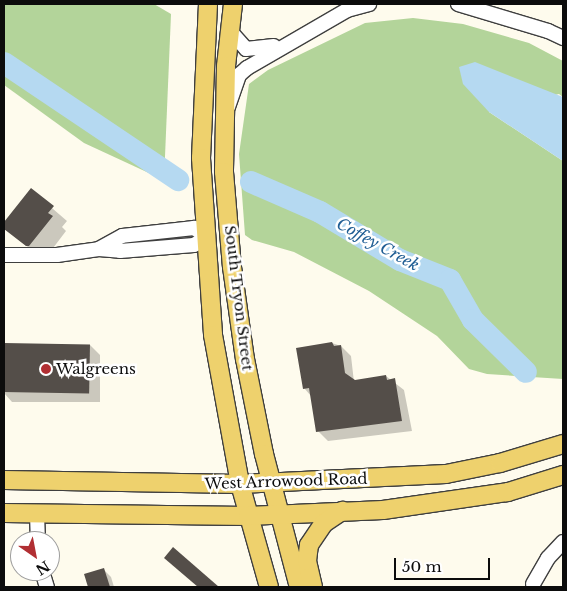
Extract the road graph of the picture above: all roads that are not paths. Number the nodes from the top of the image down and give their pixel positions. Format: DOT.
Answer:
graph roads {
  1 [pos="208,4"];
  2 [pos="233,4"];
  3 [pos="369,4"];
  4 [pos="458,4"];
  5 [pos="230,31"];
  6 [pos="562,36"];
  7 [pos="282,45"];
  8 [pos="225,115"];
  9 [pos="207,236"];
  10 [pos="4,255"];
  11 [pos="563,444"];
  12 [pos="563,475"];
  13 [pos="4,480"];
  14 [pos="271,482"];
  15 [pos="240,484"];
  16 [pos="342,511"];
  17 [pos="4,513"];
  18 [pos="37,514"];
  19 [pos="278,514"];
  20 [pos="248,516"];
  21 [pos="38,531"];
  22 [pos="563,542"];
  23 [pos="534,584"];
  24 [pos="269,587"];
  25 [pos="299,587"];
  26 [pos="313,587"];
  1 -- 9 [label="main road, South Tryon Street"];
  2 -- 5 [label="main road, South Tryon Street"];
  3 -- 7 [label="street"];
  4 -- 6 [label="street"];
  5 -- 7 [label="street"];
  5 -- 8 [label="main road, South Tryon Street"];
  7 -- 8 [label="street"];
  8 -- 14 [label="main road, South Tryon Street"];
  9 -- 10 [label="street"];
  9 -- 15 [label="main road, South Tryon Street"];
  11 -- 14 [label="main road, West Arrowood Road"];
  12 -- 16 [label="main road"];
  13 -- 15 [label="main road, West Arrowood Road"];
  14 -- 15 [label="main road, West Arrowood Road"];
  14 -- 19 [label="main road, South Tryon Street"];
  15 -- 20 [label="main road, South Tryon Street"];
  16 -- 19 [label="main road"];
  16 -- 26 [label="main road"];
  17 -- 18 [label="main road"];
  18 -- 20 [label="main road"];
  18 -- 21 [label="street"];
  19 -- 20 [label="main road"];
  19 -- 25 [label="main road, South Tryon Street"];
  20 -- 24 [label="main road, South Tryon Street"];
  22 -- 23 [label="street"];
}
